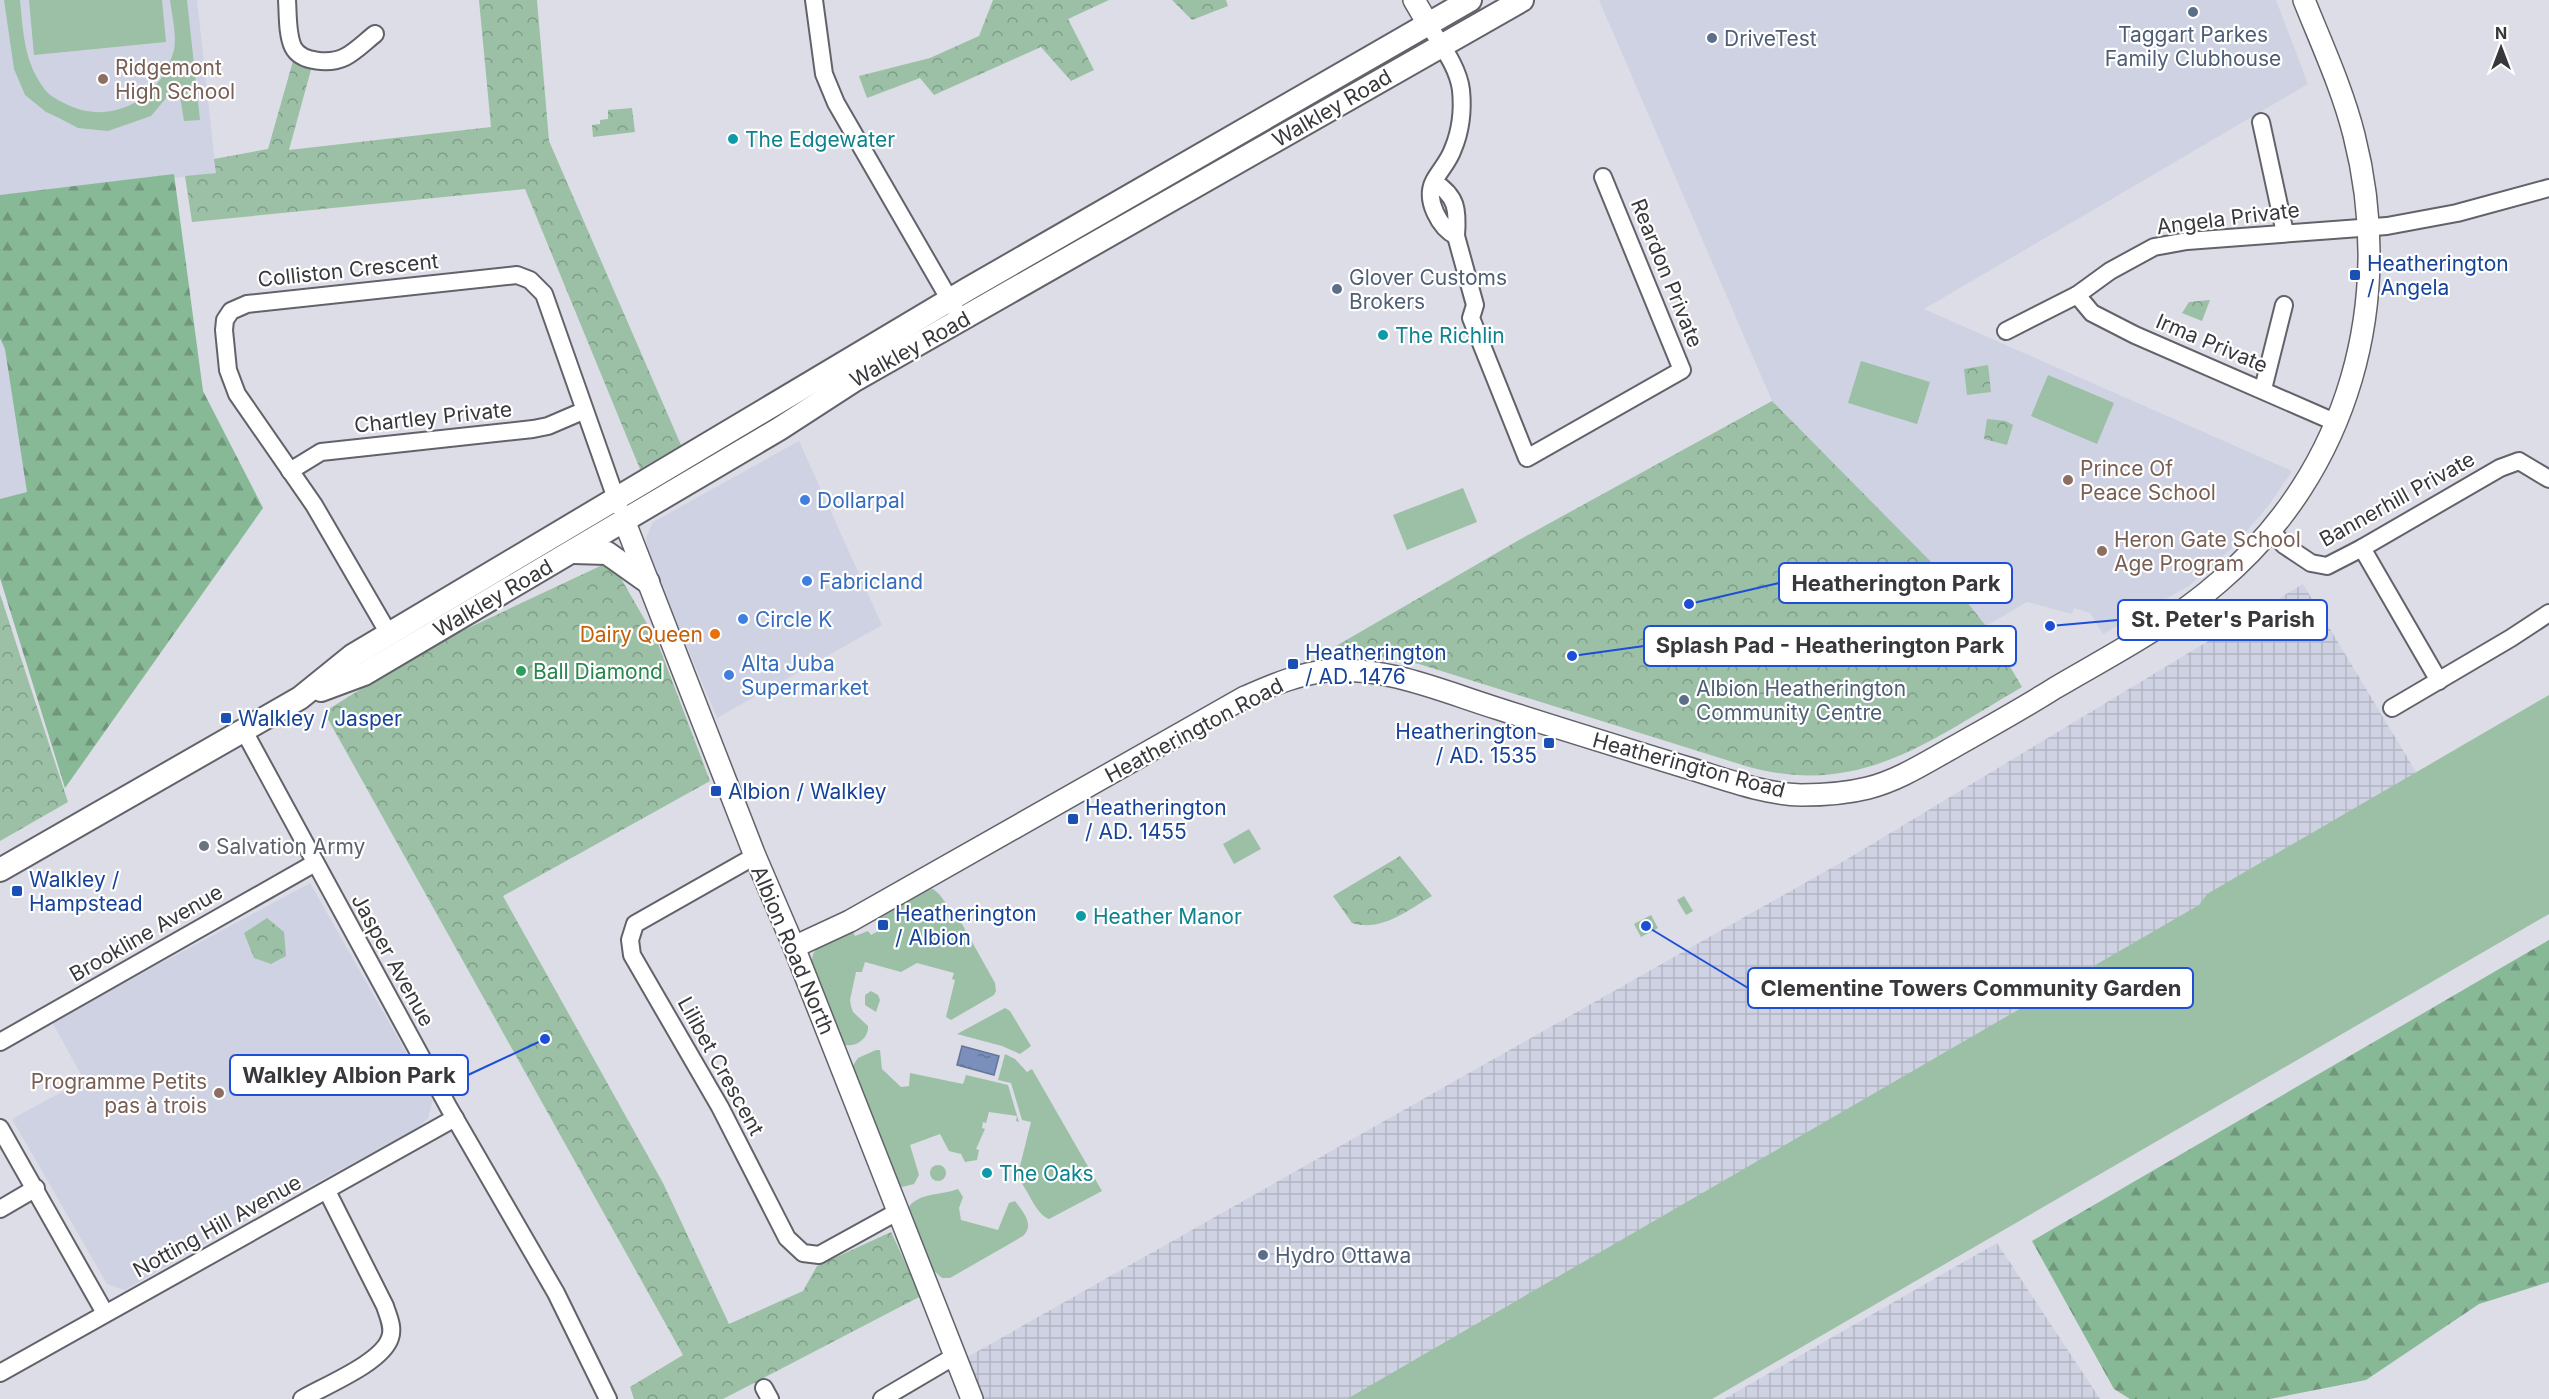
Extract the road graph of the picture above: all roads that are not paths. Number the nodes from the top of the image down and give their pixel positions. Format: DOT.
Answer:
graph roads {
  1 [pos="287,0"];
  2 [pos="814,0"];
  3 [pos="1414,0"];
  4 [pos="1470,0"];
  5 [pos="1522,0"];
  6 [pos="2304,0"];
  7 [pos="1428,24"];
  8 [pos="375,34"];
  9 [pos="1441,46"];
  10 [pos="2261,122"];
  11 [pos="1604,177"];
  12 [pos="2549,188"];
  13 [pos="2368,227"];
  14 [pos="2285,233"];
  15 [pos="2077,295"];
  16 [pos="950,299"];
  17 [pos="2284,304"];
  18 [pos="962,320"];
  19 [pos="2006,332"];
  20 [pos="2263,389"];
  21 [pos="583,411"];
  22 [pos="2337,423"];
  23 [pos="290,471"];
  24 [pos="2549,479"];
  25 [pos="620,510"];
  26 [pos="2271,531"];
  27 [pos="2362,548"];
  28 [pos="573,552"];
  29 [pos="648,582"];
  30 [pos="2549,613"];
  31 [pos="389,634"];
  32 [pos="2439,681"];
  33 [pos="300,698"];
  34 [pos="2392,708"];
  35 [pos="244,731"];
  36 [pos="754,856"];
  37 [pos="315,863"];
  38 [pos="0,870"];
  39 [pos="794,947"];
  40 [pos="0,1042"];
  41 [pos="455,1118"];
  42 [pos="0,1128"];
  43 [pos="36,1188"];
  44 [pos="327,1191"];
  45 [pos="0,1209"];
  46 [pos="897,1212"];
  47 [pos="105,1313"];
  48 [pos="955,1356"];
  49 [pos="0,1373"];
  50 [pos="302,1399"];
  51 [pos="608,1399"];
  52 [pos="882,1399"];
  53 [pos="972,1399"];
  1 -- 8 [label="street"];
  2 -- 16 [label="street"];
  3 -- 7 [label="street"];
  4 -- 7 [label="main road, Walkley Road"];
  5 -- 9 [label="main road, Walkley Road"];
  6 -- 13 [label="street, Heatherington Road"];
  7 -- 9 [label="street, Reardon Private"];
  7 -- 16 [label="main road, Walkley Road"];
  9 -- 11 [label="street, Reardon Private"];
  9 -- 18 [label="main road, Walkley Road"];
  10 -- 14 [label="street"];
  12 -- 13 [label="street, Angela Private"];
  13 -- 14 [label="street, Angela Private"];
  13 -- 22 [label="street, Heatherington Road"];
  14 -- 15 [label="street, Angela Private"];
  15 -- 19 [label="street, Angela Private"];
  15 -- 20 [label="street, Irma Private"];
  16 -- 18 [label="street"];
  16 -- 25 [label="main road, Walkley Road"];
  17 -- 20 [label="street"];
  18 -- 25 [label="main road, Walkley Road"];
  20 -- 22 [label="street, Irma Private"];
  21 -- 23 [label="street, Chartley Private"];
  21 -- 23 [label="street, Colliston Crescent"];
  21 -- 25 [label="street, Colliston Crescent"];
  22 -- 26 [label="street, Heatherington Road"];
  23 -- 31 [label="street, Colliston Crescent"];
  24 -- 27 [label="street, Bannerhill Private"];
  25 -- 28 [label="main road, Walkley Road"];
  25 -- 29 [label="street, Albion Road North"];
  25 -- 31 [label="main road, Walkley Road"];
  26 -- 27 [label="street, Bannerhill Private"];
  26 -- 39 [label="street, Heatherington Road"];
  27 -- 32 [label="street"];
  28 -- 29 [label="main road"];
  28 -- 33 [label="main road, Walkley Road"];
  29 -- 36 [label="street, Albion Road North"];
  30 -- 32 [label="street"];
  31 -- 33 [label="main road, Walkley Road"];
  32 -- 34 [label="street"];
  33 -- 35 [label="main road, Walkley Road"];
  35 -- 37 [label="street, Jasper Avenue"];
  35 -- 38 [label="main road, Walkley Road"];
  36 -- 39 [label="street, Albion Road North"];
  36 -- 46 [label="street, Lilibet Crescent"];
  37 -- 40 [label="street, Brookline Avenue"];
  37 -- 41 [label="street, Jasper Avenue"];
  39 -- 46 [label="street, Albion Road North"];
  41 -- 44 [label="street, Notting Hill Avenue"];
  41 -- 51 [label="street, Jasper Avenue"];
  42 -- 43 [label="street"];
  43 -- 45 [label="street"];
  43 -- 47 [label="street"];
  44 -- 47 [label="street, Notting Hill Avenue"];
  44 -- 50 [label="street"];
  46 -- 48 [label="street, Albion Road North"];
  47 -- 49 [label="street, Notting Hill Avenue"];
  48 -- 52 [label="street"];
  48 -- 53 [label="street, Albion Road North"];
}
